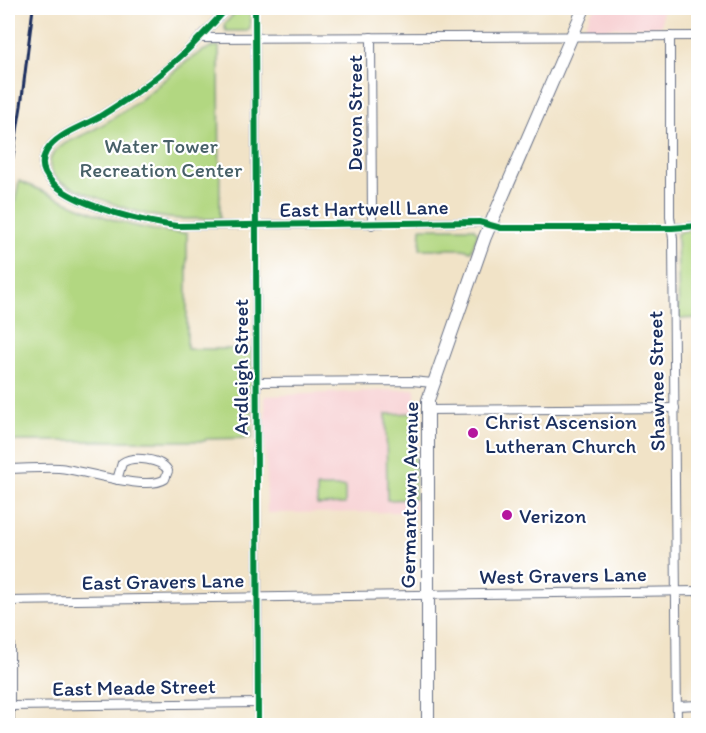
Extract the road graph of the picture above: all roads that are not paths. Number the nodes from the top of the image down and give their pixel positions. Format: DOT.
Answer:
graph roads {
  1 [pos="227,8"];
  2 [pos="255,8"];
  3 [pos="584,8"];
  4 [pos="572,36"];
  5 [pos="670,36"];
  6 [pos="699,36"];
  7 [pos="372,37"];
  8 [pos="200,38"];
  9 [pos="255,38"];
  10 [pos="256,225"];
  11 [pos="372,225"];
  12 [pos="490,225"];
  13 [pos="699,226"];
  14 [pos="672,228"];
  15 [pos="257,382"];
  16 [pos="433,383"];
  17 [pos="675,408"];
  18 [pos="427,410"];
  19 [pos="8,469"];
  20 [pos="117,480"];
  21 [pos="676,591"];
  22 [pos="699,591"];
  23 [pos="427,596"];
  24 [pos="258,598"];
  25 [pos="8,600"];
  26 [pos="258,704"];
  27 [pos="699,705"];
  28 [pos="10,706"];
  29 [pos="677,706"];
  30 [pos="10,726"];
  31 [pos="258,726"];
  32 [pos="428,726"];
  33 [pos="677,726"];
  1 -- 8 [label="street"];
  2 -- 9 [label="street, Ardleigh Street"];
  3 -- 4 [label="main road, Germantown Avenue"];
  4 -- 5 [label="street"];
  4 -- 7 [label="street"];
  4 -- 12 [label="main road, Germantown Avenue"];
  5 -- 6 [label="street"];
  5 -- 14 [label="street, Shawnee Street"];
  7 -- 9 [label="street"];
  7 -- 11 [label="street, Devon Street"];
  8 -- 9 [label="street"];
  8 -- 10 [label="street, East Hartwell Lane"];
  9 -- 10 [label="street, Ardleigh Street"];
  10 -- 11 [label="street, East Hartwell Lane"];
  10 -- 15 [label="street, Ardleigh Street"];
  11 -- 12 [label="street, East Hartwell Lane"];
  12 -- 14 [label="street, East Hartwell Lane"];
  12 -- 16 [label="main road, Germantown Avenue"];
  13 -- 14 [label="street, East Hartwell Lane"];
  14 -- 17 [label="street, Shawnee Street"];
  15 -- 16 [label="street"];
  15 -- 24 [label="street, Ardleigh Street"];
  16 -- 18 [label="main road, Germantown Avenue"];
  17 -- 18 [label="street"];
  17 -- 21 [label="street, Shawnee Street"];
  18 -- 23 [label="main road, Germantown Avenue"];
  19 -- 20 [label="street"];
  20 -- 20 [label="street"];
  21 -- 22 [label="street, West Gravers Lane"];
  21 -- 23 [label="street, West Gravers Lane"];
  21 -- 29 [label="street, Shawnee Street"];
  23 -- 24 [label="street, East Gravers Lane"];
  23 -- 32 [label="main road, Germantown Avenue"];
  24 -- 25 [label="street, East Gravers Lane"];
  24 -- 26 [label="street, Ardleigh Street"];
  25 -- 28 [label="street"];
  26 -- 28 [label="street, East Meade Street"];
  26 -- 31 [label="street, Ardleigh Street"];
  27 -- 29 [label="street"];
  28 -- 30 [label="street"];
  29 -- 33 [label="street, Shawnee Street"];
}
